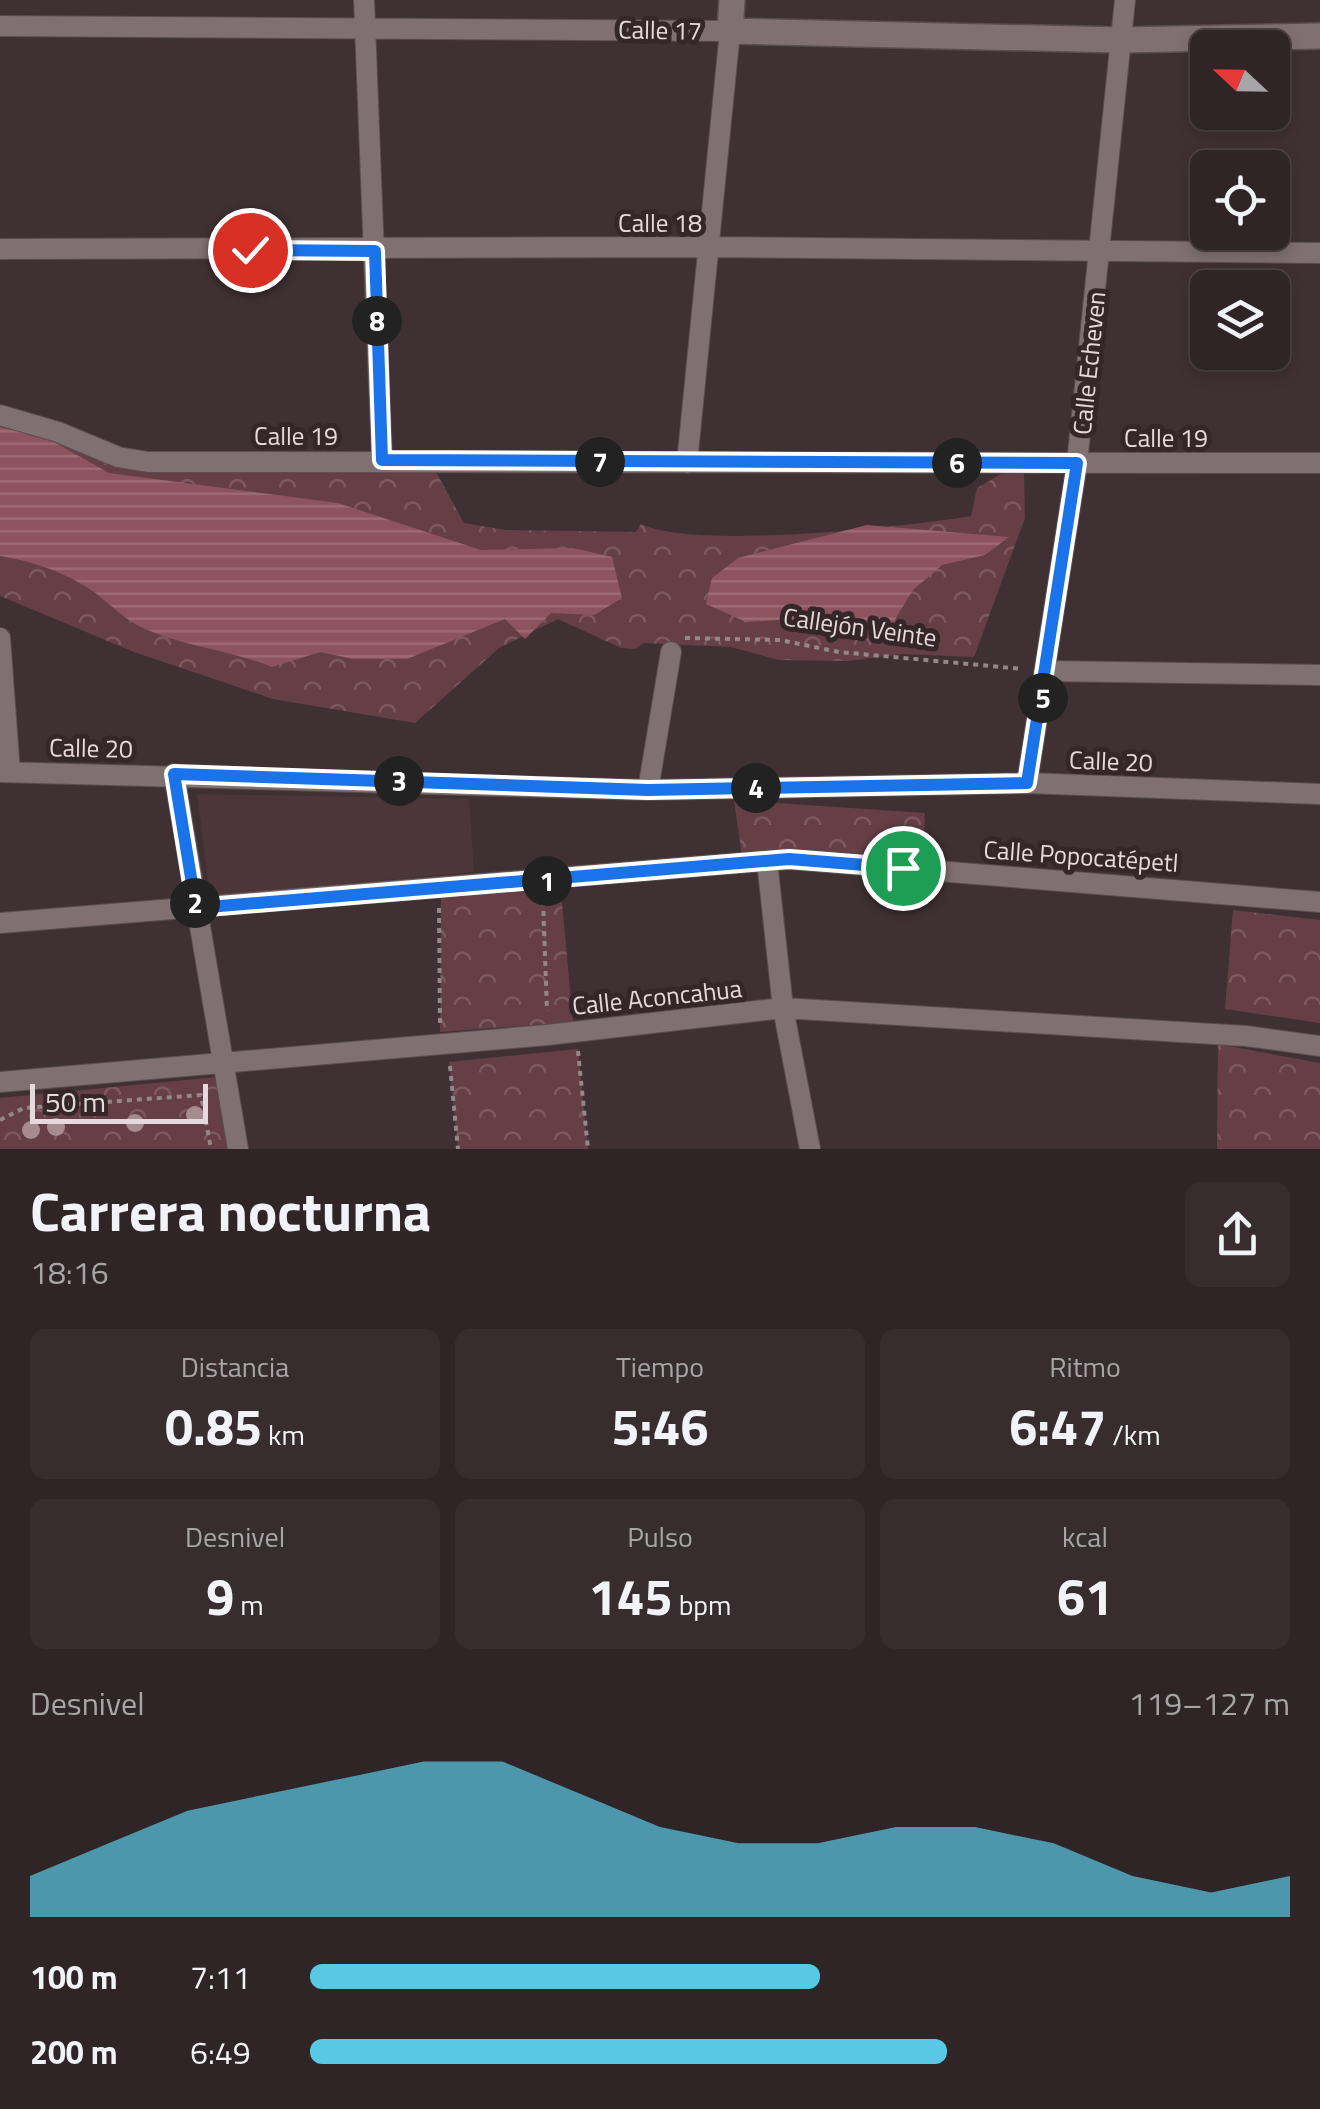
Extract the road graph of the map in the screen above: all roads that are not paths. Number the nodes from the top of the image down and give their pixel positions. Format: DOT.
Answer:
graph roads {
  1 [pos="364,0"];
  2 [pos="732,0"];
  3 [pos="1125,0"];
  4 [pos="0,26"];
  5 [pos="364,26"];
  6 [pos="730,32"];
  7 [pos="1320,36"];
  8 [pos="1122,40"];
  9 [pos="706,247"];
  10 [pos="0,249"];
  11 [pos="375,251"];
  12 [pos="1320,253"];
  13 [pos="1101,254"];
  14 [pos="0,415"];
  15 [pos="382,460"];
  16 [pos="687,463"];
  17 [pos="1077,463"];
  18 [pos="1320,464"];
  19 [pos="1,639"];
  20 [pos="671,652"];
  21 [pos="1048,671"];
  22 [pos="1320,675"];
  23 [pos="5,772"];
  24 [pos="174,774"];
  25 [pos="1027,783"];
  26 [pos="648,790"];
  27 [pos="1320,794"];
  28 [pos="767,861"];
  29 [pos="1320,902"];
  30 [pos="196,908"];
  31 [pos="0,923"];
  32 [pos="784,1008"];
  33 [pos="1320,1046"];
  34 [pos="224,1060"];
  35 [pos="0,1082"];
  36 [pos="238,1149"];
  37 [pos="810,1149"];
  1 -- 5 [label="street"];
  2 -- 6 [label="street"];
  3 -- 8 [label="street, Calle Echeven"];
  4 -- 5 [label="street, Calle 17"];
  5 -- 6 [label="street, Calle 17"];
  5 -- 11 [label="street"];
  6 -- 8 [label="street, Calle 17"];
  6 -- 9 [label="street"];
  7 -- 8 [label="street, Calle 17"];
  8 -- 13 [label="street, Calle Echeven"];
  9 -- 11 [label="street, Calle 18"];
  9 -- 13 [label="street, Calle 18"];
  9 -- 16 [label="street"];
  10 -- 11 [label="street, Calle 18"];
  11 -- 15 [label="street"];
  12 -- 13 [label="street, Calle 18"];
  13 -- 17 [label="street, Calle Echeven"];
  14 -- 15 [label="street, Calle 19"];
  15 -- 16 [label="street, Calle 19"];
  16 -- 17 [label="street, Calle 19"];
  17 -- 18 [label="street, Calle 19"];
  17 -- 21 [label="street, Calle Echeven"];
  19 -- 23 [label="street"];
  20 -- 26 [label="street"];
  21 -- 22 [label="street"];
  21 -- 25 [label="street, Calle Echeven"];
  23 -- 24 [label="street, Calle 20"];
  24 -- 26 [label="street, Calle 20"];
  24 -- 30 [label="street"];
  25 -- 26 [label="street, Calle 20"];
  25 -- 27 [label="street, Calle 20"];
  28 -- 29 [label="street, Calle Popocatépetl"];
  28 -- 30 [label="street, Calle Popocatépetl"];
  28 -- 32 [label="street"];
  30 -- 31 [label="street, Calle Popocatépetl"];
  30 -- 34 [label="street"];
  32 -- 33 [label="street, Calle Aconcahua"];
  32 -- 34 [label="street, Calle Aconcahua"];
  32 -- 37 [label="street"];
  34 -- 35 [label="street, Calle Aconcahua"];
  34 -- 36 [label="street"];
}
